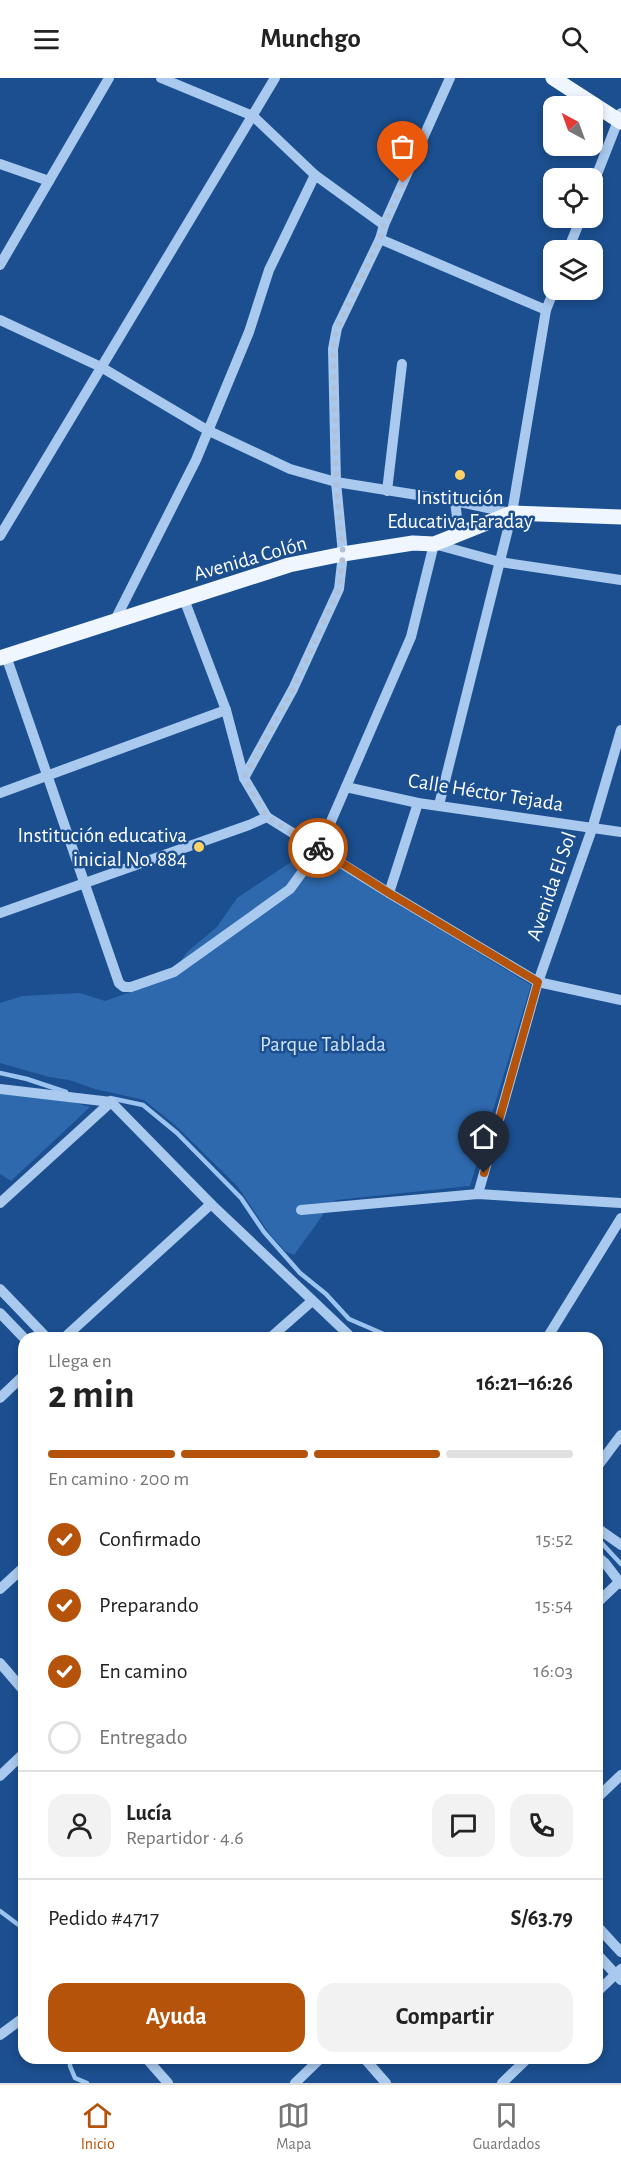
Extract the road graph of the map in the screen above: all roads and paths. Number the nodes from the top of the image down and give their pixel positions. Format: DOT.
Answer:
graph roads {
  1 [pos="109,78"];
  2 [pos="161,78"];
  3 [pos="275,78"];
  4 [pos="450,78"];
  5 [pos="553,78"];
  6 [pos="253,116"];
  7 [pos="620,118"];
  8 [pos="0,164"];
  9 [pos="600,168"];
  10 [pos="315,175"];
  11 [pos="49,181"];
  12 [pos="384,225"];
  13 [pos="380,239"];
  14 [pos="0,265"];
  15 [pos="550,300"];
  16 [pos="546,310"];
  17 [pos="0,320"];
  18 [pos="402,364"];
  19 [pos="101,367"];
  20 [pos="207,430"];
  21 [pos="336,482"];
  22 [pos="387,491"];
  23 [pos="455,501"];
  24 [pos="512,513"];
  25 [pos="621,517"];
  26 [pos="459,534"];
  27 [pos="0,536"];
  28 [pos="434,544"];
  29 [pos="343,554"];
  30 [pos="500,562"];
  31 [pos="621,580"];
  32 [pos="184,599"];
  33 [pos="114,622"];
  34 [pos="3,657"];
  35 [pos="226,710"];
  36 [pos="621,730"];
  37 [pos="48,777"];
  38 [pos="244,778"];
  39 [pos="346,787"];
  40 [pos="0,793"];
  41 [pos="418,803"];
  42 [pos="439,805"];
  43 [pos="267,817"];
  44 [pos="592,829"];
  45 [pos="621,832"];
  46 [pos="319,849"];
  47 [pos="84,882"];
  48 [pos="389,893"];
  49 [pos="0,913"];
  50 [pos="538,982"];
  51 [pos="621,1000"];
  52 [pos="0,1089"];
  53 [pos="111,1102"];
  54 [pos="478,1194"];
  55 [pos="0,1203"];
  56 [pos="621,1203"];
  57 [pos="211,1204"];
  58 [pos="302,1210"];
  59 [pos="621,1218"];
  60 [pos="0,1289"];
  61 [pos="312,1301"];
  62 [pos="0,1314"];
  63 [pos="18,1332"];
  64 [pos="41,1332"];
  65 [pos="71,1332"];
  66 [pos="277,1332"];
  67 [pos="346,1332"];
  68 [pos="551,1332"];
  69 [pos="18,1381"];
  70 [pos="0,1398"];
  71 [pos="621,1435"];
  72 [pos="603,1459"];
  73 [pos="603,1532"];
  74 [pos="621,1545"];
  75 [pos="603,1561"];
  76 [pos="18,1573"];
  77 [pos="620,1583"];
  78 [pos="0,1590"];
  79 [pos="603,1598"];
  80 [pos="0,1663"];
  81 [pos="18,1684"];
  82 [pos="18,1759"];
  83 [pos="621,1775"];
  84 [pos="0,1776"];
  85 [pos="603,1792"];
  86 [pos="603,1932"];
  87 [pos="621,1952"];
  88 [pos="603,1959"];
  89 [pos="619,1974"];
  90 [pos="603,1987"];
  91 [pos="18,2022"];
  92 [pos="0,2035"];
  93 [pos="151,2064"];
  94 [pos="315,2064"];
  95 [pos="369,2064"];
  96 [pos="522,2064"];
  97 [pos="168,2083"];
  98 [pos="295,2083"];
  99 [pos="386,2083"];
  100 [pos="502,2083"];
  1 -- 11 [label="street"];
  2 -- 6 [label="street"];
  3 -- 6 [label="street"];
  4 -- 12 [label="street"];
  5 -- 7 [label="main road"];
  6 -- 10 [label="street"];
  6 -- 19 [label="street"];
  7 -- 9 [label="street"];
  8 -- 11 [label="street"];
  10 -- 12 [label="street"];
  10 -- 20 [label="street"];
  11 -- 14 [label="street"];
  12 -- 13 [label="street"];
  13 -- 16 [label="street"];
  13 -- 21 [label="street"];
  15 -- 16 [label="street"];
  16 -- 24 [label="street"];
  17 -- 19 [label="street"];
  18 -- 22 [label="street"];
  19 -- 20 [label="street"];
  19 -- 27 [label="street"];
  20 -- 21 [label="street"];
  20 -- 33 [label="street"];
  21 -- 22 [label="street"];
  21 -- 29 [label="street"];
  22 -- 23 [label="street"];
  23 -- 24 [label="street"];
  23 -- 26 [label="street"];
  24 -- 25 [label="main road, Avenida Colón"];
  24 -- 26 [label="main road, Avenida Colón"];
  24 -- 30 [label="street"];
  26 -- 28 [label="main road, Avenida Colón"];
  28 -- 29 [label="main road, Avenida Colón"];
  28 -- 30 [label="street"];
  28 -- 39 [label="street"];
  29 -- 32 [label="main road, Avenida Colón"];
  29 -- 38 [label="street"];
  30 -- 31 [label="street"];
  30 -- 42 [label="street"];
  32 -- 33 [label="main road, Avenida Colón"];
  32 -- 35 [label="street"];
  33 -- 34 [label="main road, Avenida Colón"];
  34 -- 37 [label="street"];
  35 -- 37 [label="street"];
  35 -- 38 [label="street"];
  36 -- 44 [label="street, Avenida El Sol"];
  37 -- 40 [label="street"];
  37 -- 47 [label="street"];
  38 -- 43 [label="street"];
  39 -- 41 [label="street, Calle Héctor Tejada"];
  39 -- 46 [label="street"];
  41 -- 42 [label="street, Calle Héctor Tejada"];
  41 -- 48 [label="street"];
  42 -- 44 [label="street, Calle Héctor Tejada"];
  43 -- 46 [label="street"];
  43 -- 47 [label="street"];
  44 -- 45 [label="street, Calle Héctor Tejada"];
  44 -- 50 [label="street, Avenida El Sol"];
  46 -- 47 [label="street"];
  46 -- 48 [label="street"];
  47 -- 49 [label="street"];
  48 -- 50 [label="street"];
  50 -- 51 [label="street"];
  50 -- 54 [label="street, Avenida El Sol"];
  52 -- 53 [label="street"];
  53 -- 55 [label="street"];
  53 -- 57 [label="street"];
  54 -- 56 [label="street"];
  54 -- 58 [label="street"];
  57 -- 61 [label="street"];
  57 -- 65 [label="street"];
  59 -- 68 [label="street"];
  60 -- 64 [label="street"];
  61 -- 66 [label="street"];
  61 -- 67 [label="street"];
  62 -- 63 [label="street"];
  69 -- 70 [label="street"];
  71 -- 72 [label="street"];
  73 -- 74 [label="street"];
  75 -- 77 [label="street"];
  76 -- 78 [label="street"];
  77 -- 79 [label="street"];
  80 -- 81 [label="street"];
  82 -- 84 [label="street"];
  83 -- 85 [label="street"];
  86 -- 87 [label="street"];
  88 -- 89 [label="street"];
  89 -- 90 [label="street"];
  91 -- 92 [label="street"];
  93 -- 97 [label="street"];
  94 -- 98 [label="street"];
  95 -- 99 [label="street"];
  96 -- 100 [label="street"];
}
